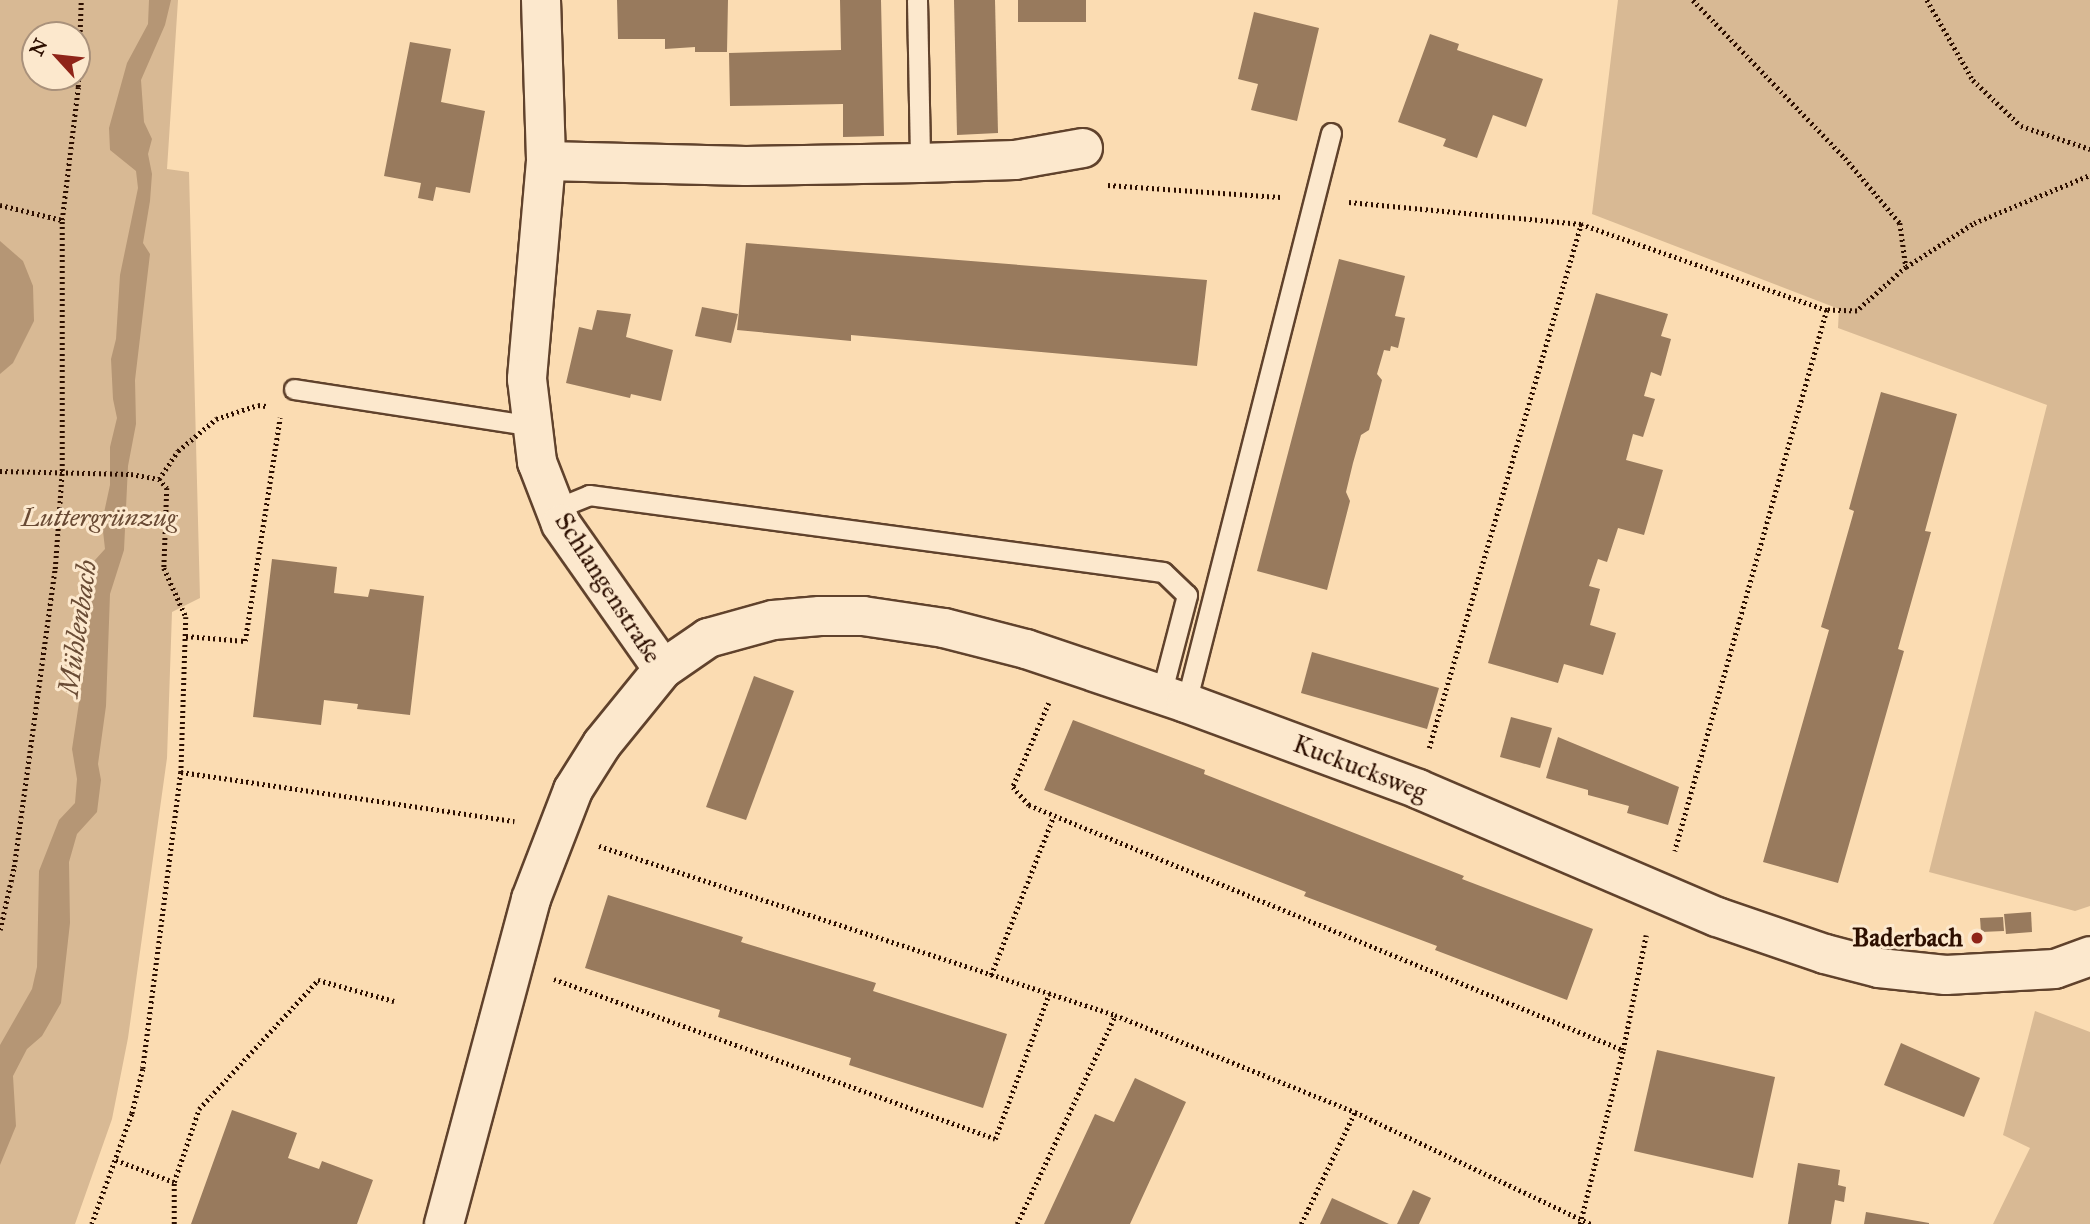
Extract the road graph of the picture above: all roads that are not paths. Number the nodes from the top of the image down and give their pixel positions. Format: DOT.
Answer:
graph roads {
  1 [pos="541,0"];
  2 [pos="917,0"];
  3 [pos="1331,133"];
  4 [pos="1083,148"];
  5 [pos="546,161"];
  6 [pos="920,163"];
  7 [pos="294,389"];
  8 [pos="533,426"];
  9 [pos="555,509"];
  10 [pos="663,668"];
  11 [pos="1174,699"];
  12 [pos="2090,956"];
  13 [pos="2072,974"];
  14 [pos="444,1224"];
  1 -- 5 [label="street, Schlangenstraße"];
  2 -- 6 [label="lane"];
  3 -- 11 [label="lane"];
  4 -- 6 [label="street"];
  5 -- 6 [label="street"];
  5 -- 8 [label="street, Schlangenstraße"];
  7 -- 8 [label="lane"];
  8 -- 9 [label="street, Schlangenstraße"];
  9 -- 10 [label="street, Schlangenstraße"];
  9 -- 11 [label="lane"];
  10 -- 11 [label="street, Kuckucksweg"];
  10 -- 14 [label="street, Schlangenstraße"];
  11 -- 13 [label="street, Kuckucksweg"];
  12 -- 13 [label="street, Kuckucksweg"];
}
